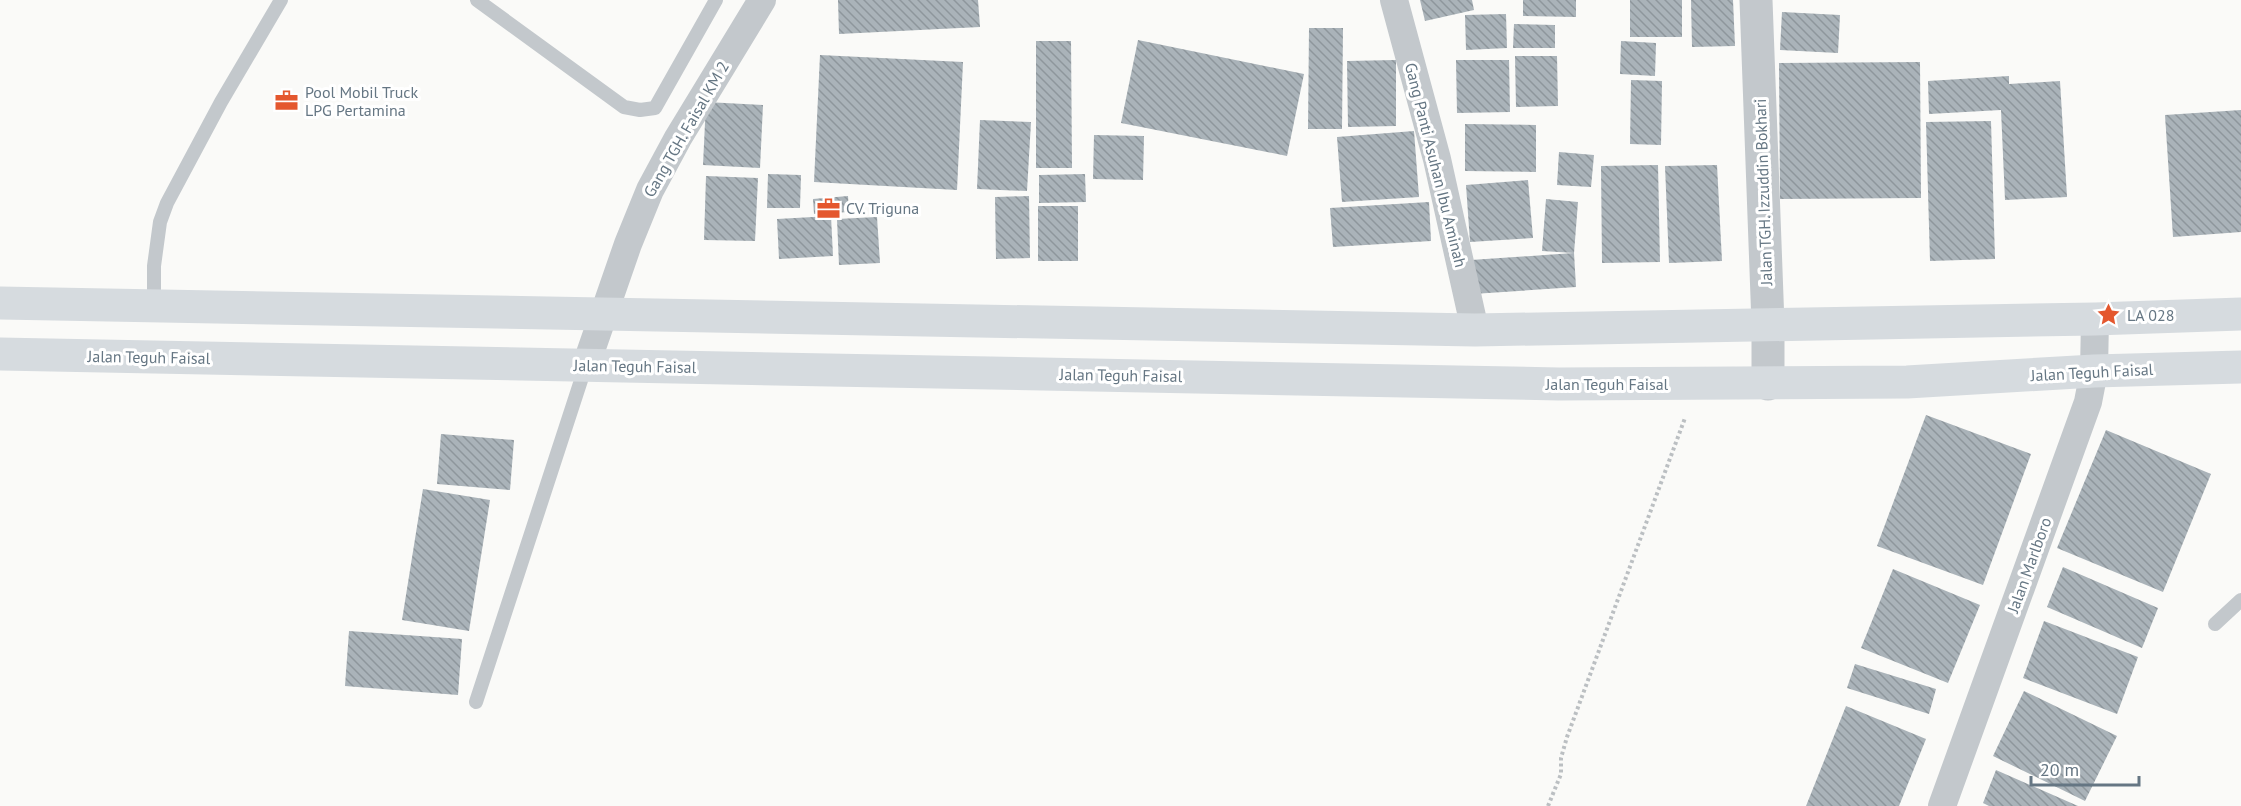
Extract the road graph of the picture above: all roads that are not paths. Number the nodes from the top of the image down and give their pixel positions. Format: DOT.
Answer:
graph roads {
  1 [pos="281,0"];
  2 [pos="477,0"];
  3 [pos="716,0"];
  4 [pos="762,0"];
  5 [pos="1394,0"];
  6 [pos="1756,0"];
  7 [pos="0,303"];
  8 [pos="154,306"];
  9 [pos="2241,314"];
  10 [pos="603,315"];
  11 [pos="2095,319"];
  12 [pos="1768,324"];
  13 [pos="1475,330"];
  14 [pos="0,354"];
  15 [pos="152,357"];
  16 [pos="586,365"];
  17 [pos="2241,367"];
  18 [pos="2094,371"];
  19 [pos="1768,384"];
  20 [pos="2241,600"];
  21 [pos="2215,624"];
  22 [pos="476,702"];
  23 [pos="1942,806"];
  1 -- 8 [label="lane"];
  2 -- 3 [label="lane"];
  4 -- 10 [label="street, Gang TGH. Faisal KM 2"];
  5 -- 13 [label="street, Gang Panti Asuhan Ibu Aminah"];
  6 -- 12 [label="street, Jalan TGH. Izzuddin Bokhari"];
  7 -- 8 [label="highway"];
  8 -- 10 [label="highway"];
  8 -- 15 [label="highway"];
  9 -- 11 [label="highway"];
  10 -- 13 [label="highway"];
  10 -- 16 [label="street, Gang TGH. Faisal KM 2"];
  11 -- 12 [label="highway"];
  11 -- 18 [label="street, Jalan Marlboro"];
  12 -- 13 [label="highway"];
  12 -- 19 [label="street, Jalan TGH. Izzuddin Bokhari"];
  14 -- 15 [label="highway, Jalan Teguh Faisal"];
  15 -- 16 [label="highway, Jalan Teguh Faisal"];
  16 -- 19 [label="highway, Jalan Teguh Faisal"];
  16 -- 22 [label="lane"];
  17 -- 18 [label="highway, Jalan Teguh Faisal"];
  18 -- 19 [label="highway, Jalan Teguh Faisal"];
  18 -- 23 [label="street, Jalan Marlboro"];
  20 -- 21 [label="lane"];
}
